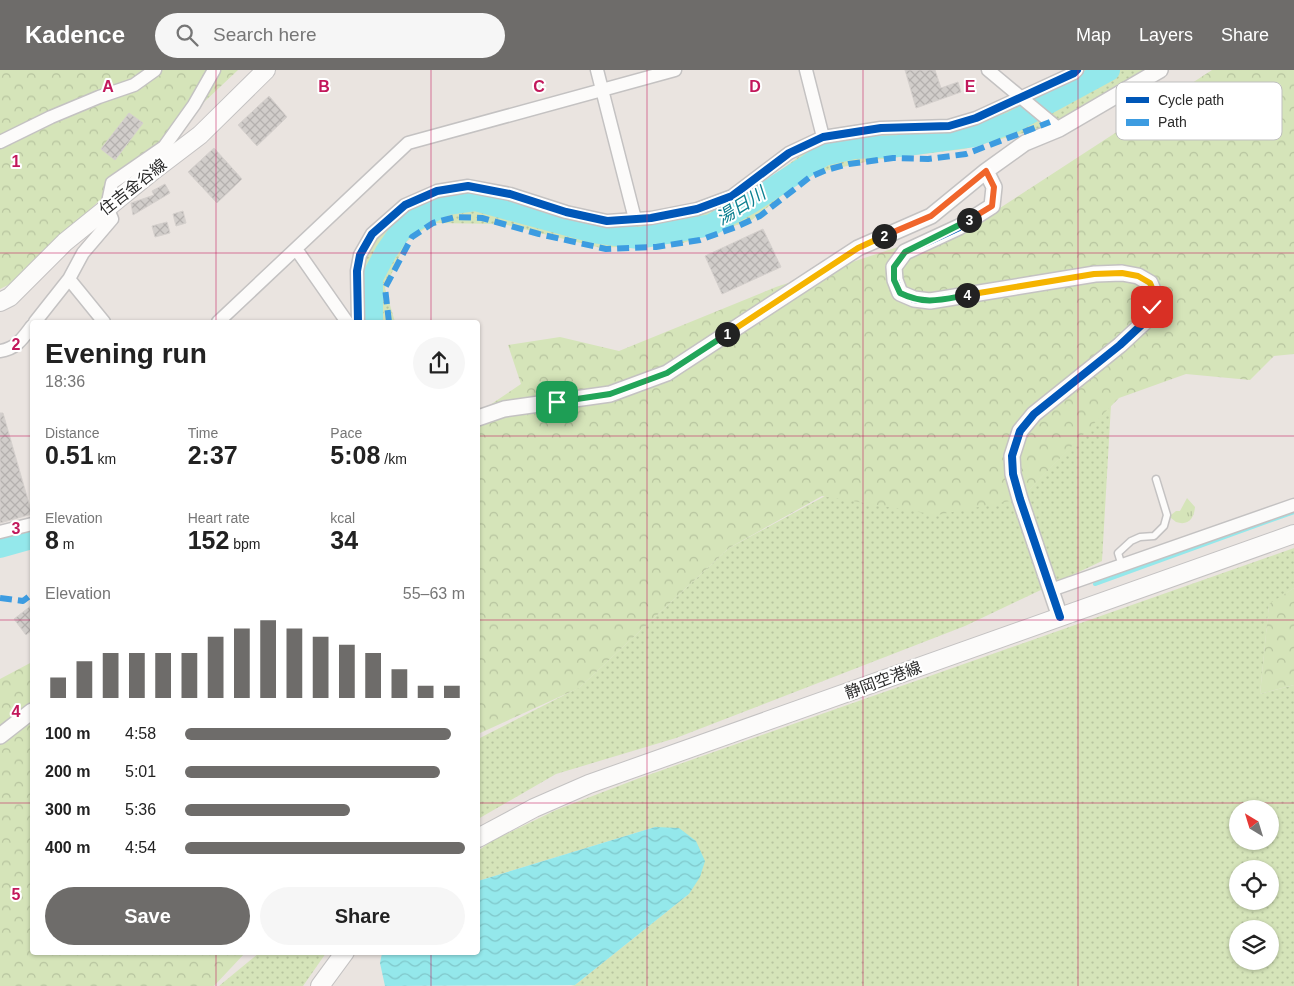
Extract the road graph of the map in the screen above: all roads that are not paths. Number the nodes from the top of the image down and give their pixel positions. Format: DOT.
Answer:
graph roads {
  1 [pos="155,70"];
  2 [pos="214,70"];
  3 [pos="266,70"];
  4 [pos="597,70"];
  5 [pos="675,70"];
  6 [pos="806,70"];
  7 [pos="988,70"];
  8 [pos="1078,70"];
  9 [pos="1160,70"];
  10 [pos="1139,82"];
  11 [pos="602,90"];
  12 [pos="1116,96"];
  13 [pos="1021,98"];
  14 [pos="1059,129"];
  15 [pos="823,136"];
  16 [pos="0,142"];
  17 [pos="986,171"];
  18 [pos="107,207"];
  19 [pos="635,219"];
  20 [pos="296,249"];
  21 [pos="69,279"];
  22 [pos="0,302"];
  23 [pos="37,320"];
  24 [pos="102,320"];
  25 [pos="220,320"];
  26 [pos="347,320"];
  27 [pos="358,320"];
  28 [pos="30,329"];
  29 [pos="0,351"];
  30 [pos="480,417"];
  31 [pos="1156,479"];
  32 [pos="1294,505"];
  33 [pos="30,524"];
  34 [pos="0,532"];
  35 [pos="1294,534"];
  36 [pos="1122,566"];
  37 [pos="1051,590"];
  38 [pos="1060,617"];
  39 [pos="30,713"];
  40 [pos="0,736"];
  41 [pos="480,837"];
  42 [pos="343,955"];
  43 [pos="320,986"];
  1 -- 16 [label="street"];
  2 -- 18 [label="street"];
  3 -- 18 [label="main road, 住吉金谷線"];
  4 -- 11 [label="street"];
  5 -- 11 [label="street"];
  6 -- 15 [label="street"];
  7 -- 13 [label="street"];
  8 -- 13 [label="street"];
  9 -- 10 [label="street"];
  11 -- 19 [label="street"];
  11 -- 20 [label="street"];
  12 -- 14 [label="street"];
  13 -- 14 [label="street"];
  13 -- 15 [label="street"];
  14 -- 17 [label="street"];
  15 -- 19 [label="street"];
  17 -- 30 [label="street"];
  17 -- 37 [label="street"];
  18 -- 21 [label="street"];
  18 -- 22 [label="main road, 住吉金谷線"];
  19 -- 27 [label="street"];
  20 -- 25 [label="street"];
  20 -- 26 [label="street"];
  21 -- 23 [label="street"];
  21 -- 24 [label="street"];
  28 -- 29 [label="street"];
  31 -- 36 [label="lane"];
  32 -- 36 [label="street"];
  33 -- 34 [label="street"];
  35 -- 38 [label="main road, 静岡空港線"];
  36 -- 37 [label="street"];
  37 -- 38 [label="street"];
  38 -- 41 [label="main road, 静岡空港線"];
  39 -- 40 [label="street"];
  42 -- 43 [label="main road"];
}
